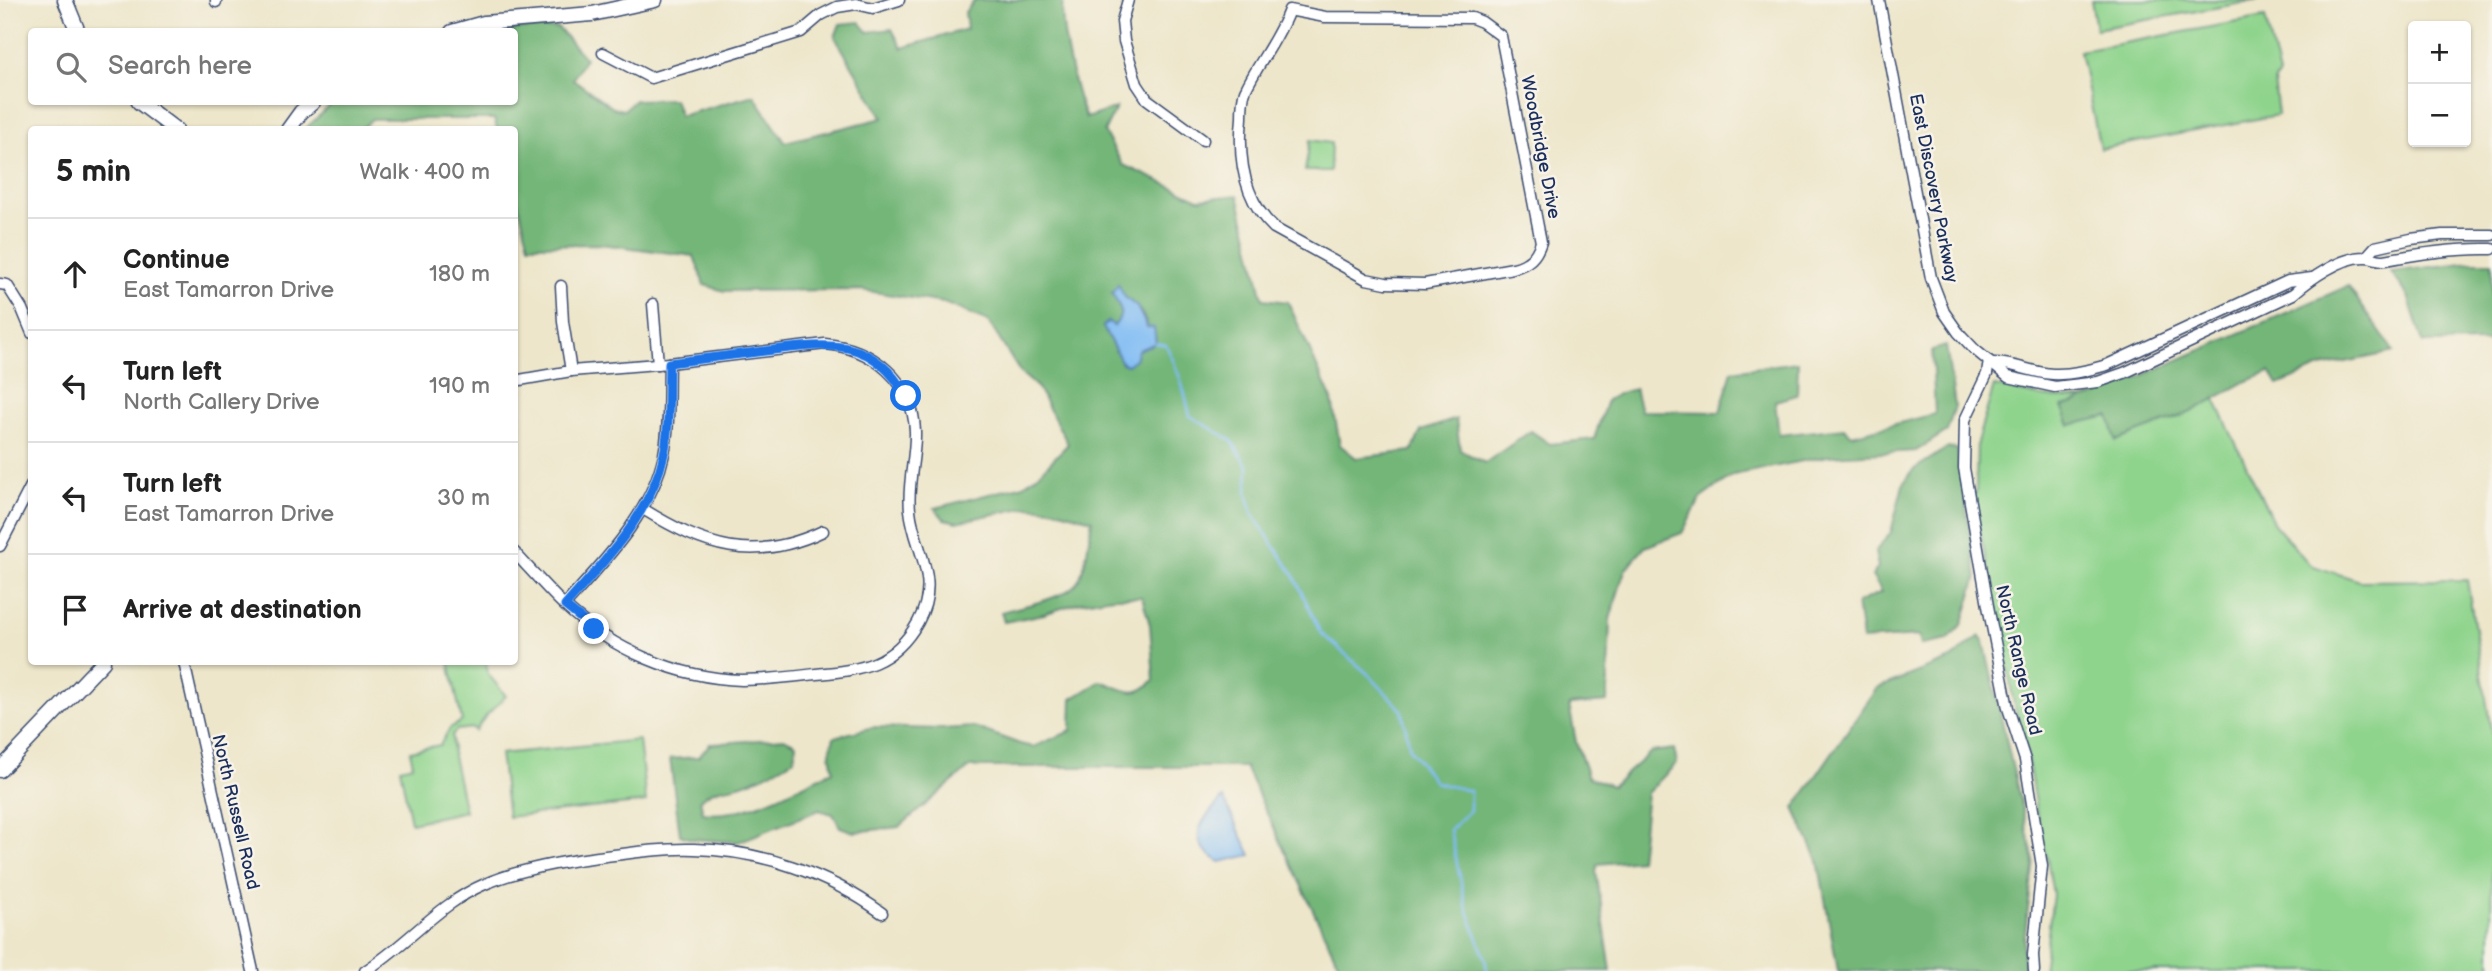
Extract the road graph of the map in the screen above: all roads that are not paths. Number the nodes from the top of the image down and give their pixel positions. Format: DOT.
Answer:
graph roads {
  1 [pos="65,0"];
  2 [pos="654,0"];
  3 [pos="899,0"];
  4 [pos="1128,0"];
  5 [pos="1880,0"];
  6 [pos="1288,5"];
  7 [pos="76,28"];
  8 [pos="466,28"];
  9 [pos="603,53"];
  10 [pos="143,105"];
  11 [pos="309,105"];
  12 [pos="171,126"];
  13 [pos="291,126"];
  14 [pos="1203,141"];
  15 [pos="2492,235"];
  16 [pos="2492,249"];
  17 [pos="2367,256"];
  18 [pos="0,284"];
  19 [pos="561,286"];
  20 [pos="653,304"];
  21 [pos="28,323"];
  22 [pos="1991,362"];
  23 [pos="663,363"];
  24 [pos="570,371"];
  25 [pos="518,380"];
  26 [pos="28,490"];
  27 [pos="643,509"];
  28 [pos="6,526"];
  29 [pos="823,531"];
  30 [pos="0,546"];
  31 [pos="518,556"];
  32 [pos="565,606"];
  33 [pos="100,665"];
  34 [pos="185,665"];
  35 [pos="0,770"];
  36 [pos="882,914"];
  37 [pos="253,971"];
  38 [pos="365,971"];
  39 [pos="2034,971"];
  1 -- 7 [label="main road"];
  2 -- 8 [label="main road"];
  3 -- 9 [label="street"];
  4 -- 14 [label="street"];
  5 -- 22 [label="street, East Discovery Parkway"];
  6 -- 6 [label="street, Woodbridge Drive"];
  10 -- 12 [label="main road"];
  11 -- 13 [label="main road"];
  15 -- 17 [label="street"];
  16 -- 17 [label="street"];
  17 -- 22 [label="street"];
  18 -- 21 [label="street"];
  19 -- 24 [label="street"];
  20 -- 23 [label="street"];
  22 -- 39 [label="street, North Range Road"];
  23 -- 24 [label="street"];
  23 -- 27 [label="street"];
  23 -- 32 [label="street"];
  24 -- 25 [label="street"];
  26 -- 28 [label="street"];
  27 -- 29 [label="street"];
  27 -- 32 [label="street"];
  28 -- 30 [label="street"];
  31 -- 32 [label="street"];
  33 -- 35 [label="main road"];
  34 -- 37 [label="street, North Russell Road"];
  36 -- 38 [label="street"];
}
